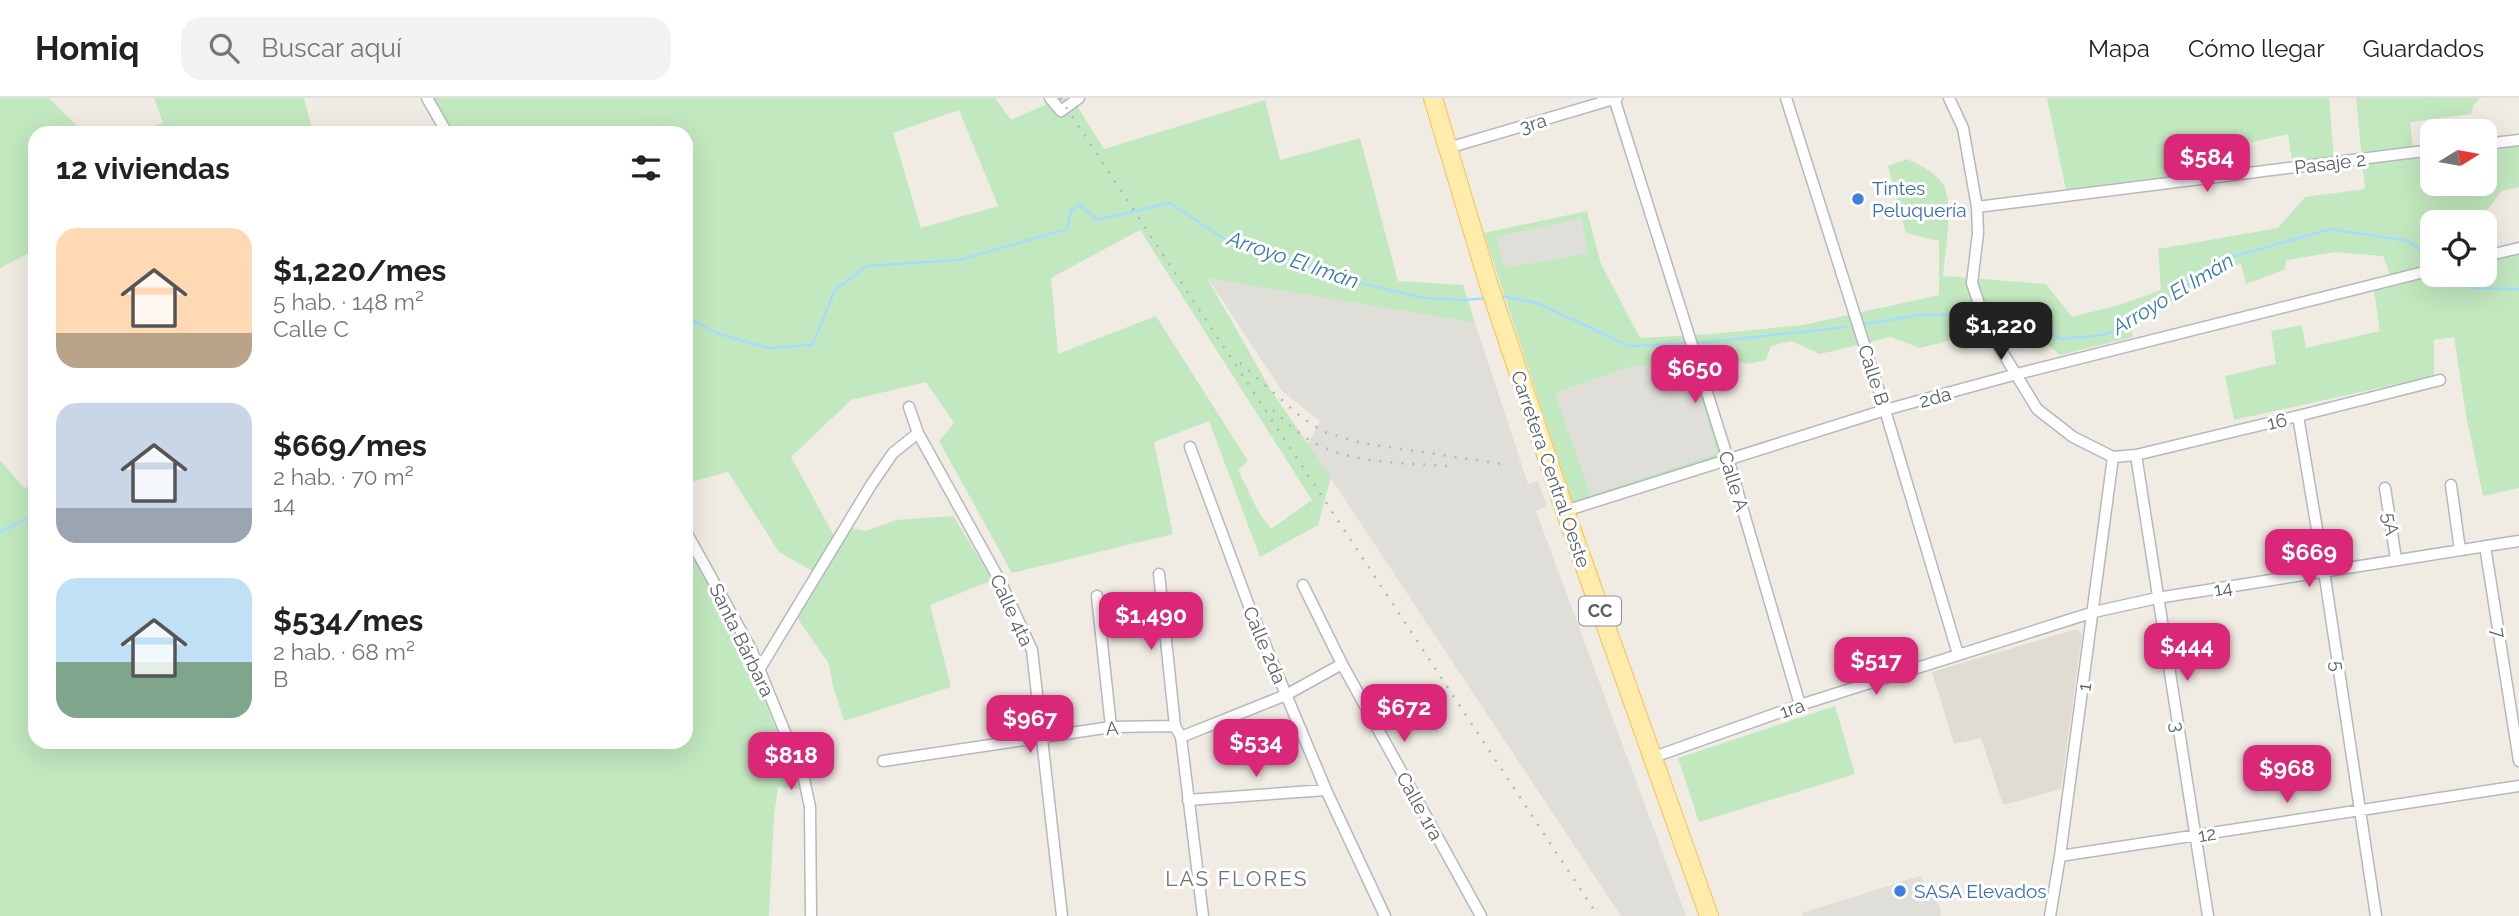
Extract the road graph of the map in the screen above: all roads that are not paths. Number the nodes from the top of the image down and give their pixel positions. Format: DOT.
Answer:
graph roads {
  1 [pos="427,98"];
  2 [pos="1050,98"];
  3 [pos="1079,98"];
  4 [pos="1433,98"];
  5 [pos="1615,98"];
  6 [pos="1786,98"];
  7 [pos="1949,98"];
  8 [pos="443,126"];
  9 [pos="2519,139"];
  10 [pos="2497,142"];
  11 [pos="1448,148"];
  12 [pos="2420,152"];
  13 [pos="1977,207"];
  14 [pos="2519,248"];
  15 [pos="2497,253"];
  16 [pos="2420,273"];
  17 [pos="2017,374"];
  18 [pos="2440,380"];
  19 [pos="909,407"];
  20 [pos="1885,410"];
  21 [pos="2298,416"];
  22 [pos="919,433"];
  23 [pos="1190,447"];
  24 [pos="2136,454"];
  25 [pos="2113,457"];
  26 [pos="1728,459"];
  27 [pos="2451,485"];
  28 [pos="2385,488"];
  29 [pos="1564,511"];
  30 [pos="2519,541"];
  31 [pos="693,545"];
  32 [pos="2485,546"];
  33 [pos="2460,550"];
  34 [pos="2396,559"];
  35 [pos="2325,571"];
  36 [pos="1159,574"];
  37 [pos="1303,584"];
  38 [pos="1097,596"];
  39 [pos="2157,598"];
  40 [pos="2094,612"];
  41 [pos="1958,654"];
  42 [pos="1342,664"];
  43 [pos="759,670"];
  44 [pos="1286,695"];
  45 [pos="1800,705"];
  46 [pos="1175,726"];
  47 [pos="1111,727"];
  48 [pos="1181,737"];
  49 [pos="1042,738"];
  50 [pos="1651,758"];
  51 [pos="883,761"];
  52 [pos="2519,761"];
  53 [pos="2519,786"];
  54 [pos="1326,790"];
  55 [pos="1188,800"];
  56 [pos="2359,810"];
  57 [pos="2195,835"];
  58 [pos="2060,856"];
  59 [pos="811,916"];
  60 [pos="1062,916"];
  61 [pos="1203,916"];
  62 [pos="1385,916"];
  63 [pos="1481,916"];
  64 [pos="1709,916"];
  65 [pos="2050,916"];
  66 [pos="2208,916"];
  67 [pos="2376,916"];
  1 -- 8 [label="street"];
  2 -- 3 [label="street"];
  4 -- 11 [label="main road, Carretera Central Oeste / CC"];
  5 -- 11 [label="street, 3ra"];
  5 -- 26 [label="street, Calle A"];
  6 -- 20 [label="street, Calle B"];
  7 -- 13 [label="street"];
  9 -- 10 [label="street"];
  11 -- 29 [label="main road, Carretera Central Oeste / CC"];
  12 -- 13 [label="street, Pasaje 2"];
  13 -- 17 [label="street"];
  14 -- 15 [label="street"];
  16 -- 17 [label="street, 2da"];
  17 -- 20 [label="street, 2da"];
  17 -- 25 [label="street"];
  18 -- 21 [label="street, 16"];
  19 -- 22 [label="street, Calle 4ta"];
  20 -- 26 [label="street, 2da"];
  20 -- 41 [label="street, Calle B"];
  21 -- 24 [label="street, 16"];
  21 -- 35 [label="street, 5"];
  22 -- 43 [label="street"];
  22 -- 49 [label="street, Calle 4ta"];
  23 -- 44 [label="street, Calle 2da"];
  24 -- 25 [label="street, 16"];
  24 -- 39 [label="street, 3"];
  25 -- 40 [label="street, 1"];
  26 -- 29 [label="street, 2da"];
  26 -- 45 [label="street, Calle A"];
  27 -- 33 [label="street"];
  28 -- 34 [label="street, 5A"];
  29 -- 50 [label="main road, Carretera Central Oeste / CC"];
  30 -- 32 [label="street, 14"];
  31 -- 43 [label="street, Santa Bárbara"];
  32 -- 33 [label="street, 14"];
  32 -- 52 [label="street, 7"];
  33 -- 34 [label="street, 14"];
  34 -- 35 [label="street, 14"];
  35 -- 39 [label="street, 14"];
  35 -- 56 [label="street, 5"];
  36 -- 46 [label="street"];
  37 -- 42 [label="street, Calle 1ra"];
  38 -- 47 [label="street"];
  39 -- 40 [label="street, 14"];
  39 -- 57 [label="street, 3"];
  40 -- 41 [label="street, 1ra"];
  40 -- 58 [label="street, 1"];
  41 -- 45 [label="street, 1ra"];
  42 -- 44 [label="street"];
  42 -- 63 [label="street, Calle 1ra"];
  43 -- 59 [label="street, Santa Bárbara"];
  44 -- 48 [label="street"];
  44 -- 54 [label="street, Calle 2da"];
  45 -- 50 [label="street, 1ra"];
  46 -- 47 [label="street, A"];
  46 -- 48 [label="street"];
  47 -- 49 [label="street, A"];
  48 -- 55 [label="street"];
  49 -- 51 [label="street, A"];
  49 -- 60 [label="street, Calle 4ta"];
  50 -- 64 [label="main road, Carretera Central Oeste / CC"];
  53 -- 56 [label="street, 12"];
  54 -- 55 [label="street"];
  54 -- 62 [label="street, Calle 2da"];
  55 -- 61 [label="street"];
  56 -- 57 [label="street, 12"];
  56 -- 67 [label="street, 5"];
  57 -- 58 [label="street, 12"];
  57 -- 66 [label="street, 3"];
  58 -- 65 [label="street, 1"];
}
